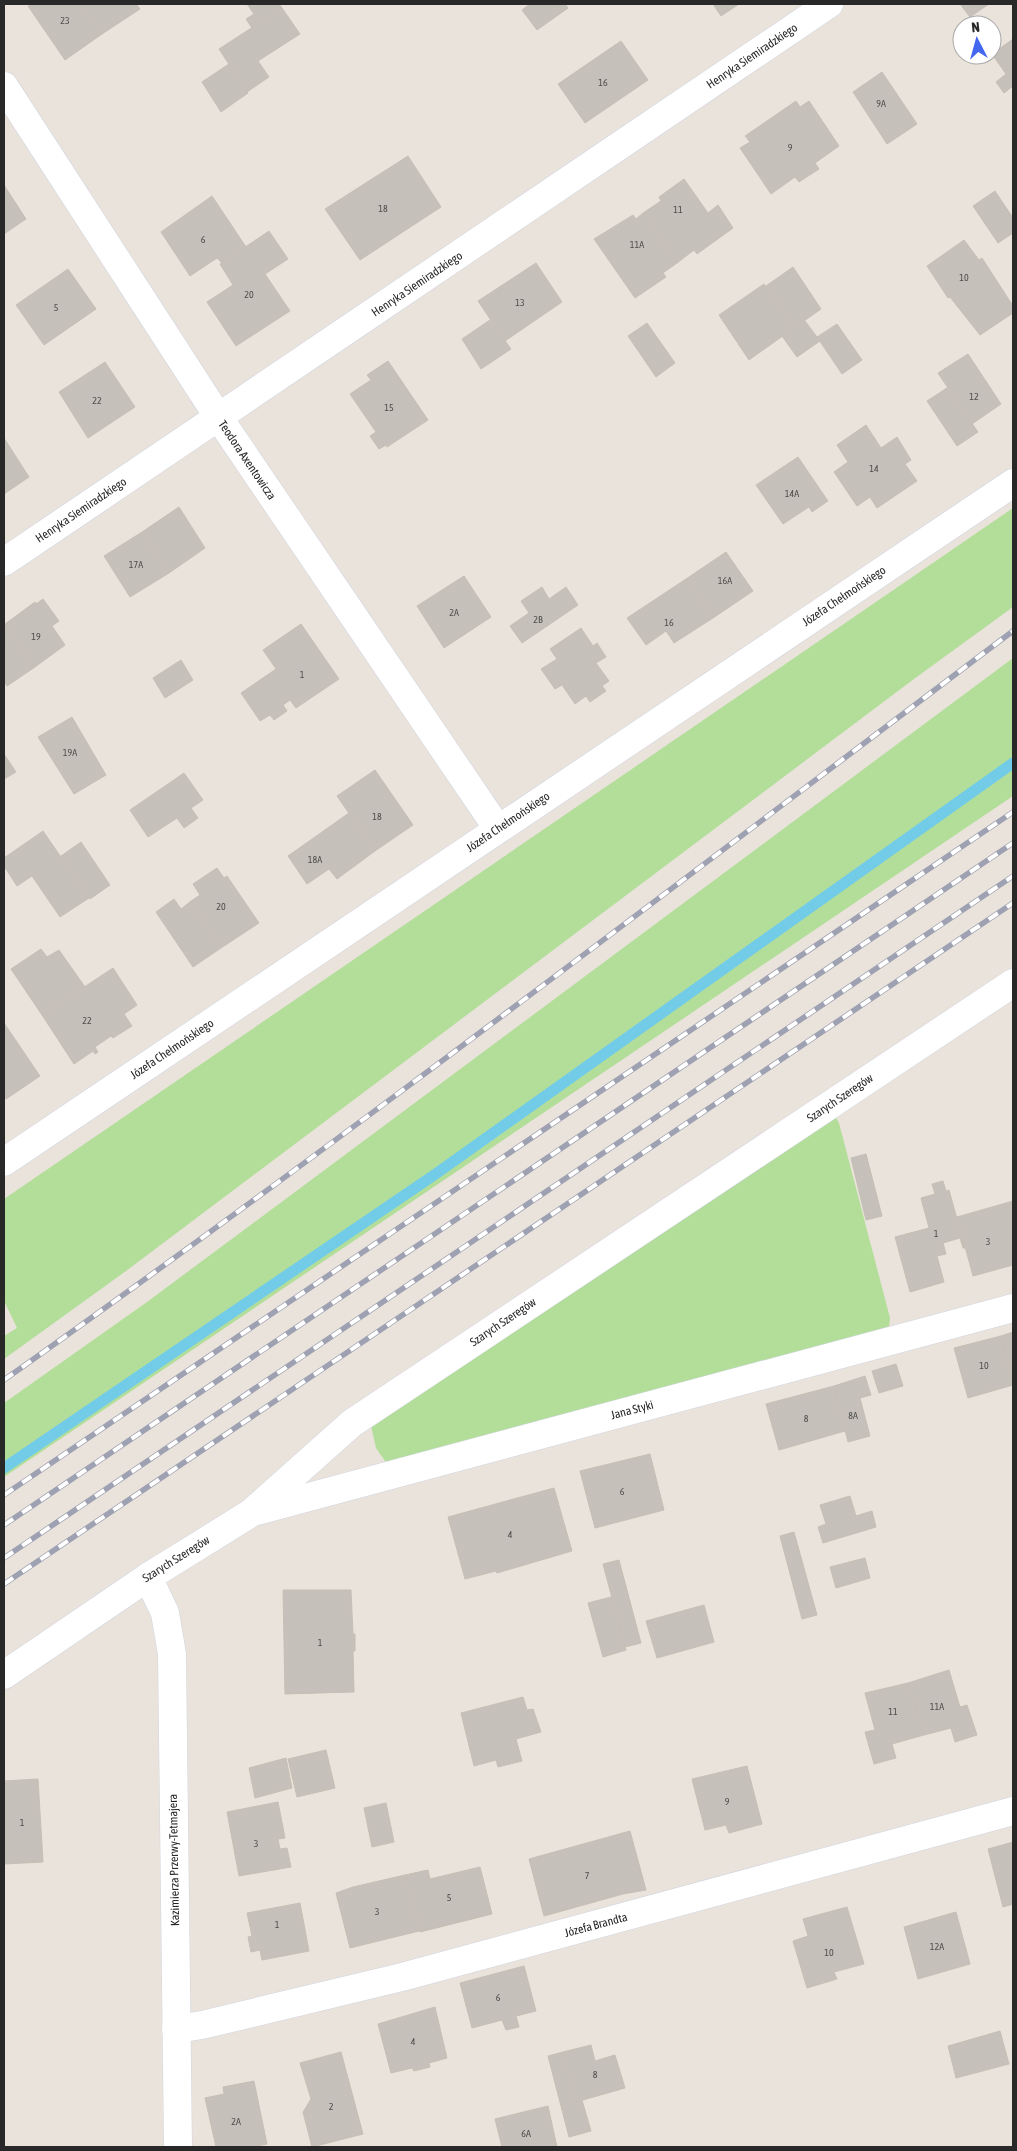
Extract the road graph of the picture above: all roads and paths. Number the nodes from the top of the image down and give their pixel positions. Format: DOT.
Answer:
graph roads {
  1 [pos="829,4"];
  2 [pos="4,86"];
  3 [pos="219,418"];
  4 [pos="1013,483"];
  5 [pos="4,562"];
  6 [pos="498,828"];
  7 [pos="1013,983"];
  8 [pos="4,1162"];
  9 [pos="1013,1308"];
  10 [pos="251,1513"];
  11 [pos="148,1577"];
  12 [pos="4,1675"];
  13 [pos="1013,1811"];
  14 [pos="176,2030"];
  15 [pos="178,2147"];
  1 -- 3 [label="street, Henryka Siemiradzkiego"];
  2 -- 3 [label="street, Teodora Axentowicza"];
  3 -- 5 [label="street, Henryka Siemiradzkiego"];
  3 -- 6 [label="street, Teodora Axentowicza"];
  4 -- 6 [label="street, Józefa Chełmońskiego"];
  6 -- 8 [label="street, Józefa Chełmońskiego"];
  7 -- 10 [label="street, Szarych Szeregów"];
  9 -- 10 [label="street, Jana Styki"];
  10 -- 11 [label="street, Szarych Szeregów"];
  11 -- 12 [label="street, Szarych Szeregów"];
  11 -- 14 [label="street, Kazimierza Przerwy-Tetmajera"];
  13 -- 14 [label="street, Józefa Brandta"];
  14 -- 15 [label="street, Kazimierza Przerwy-Tetmajera"];
}
